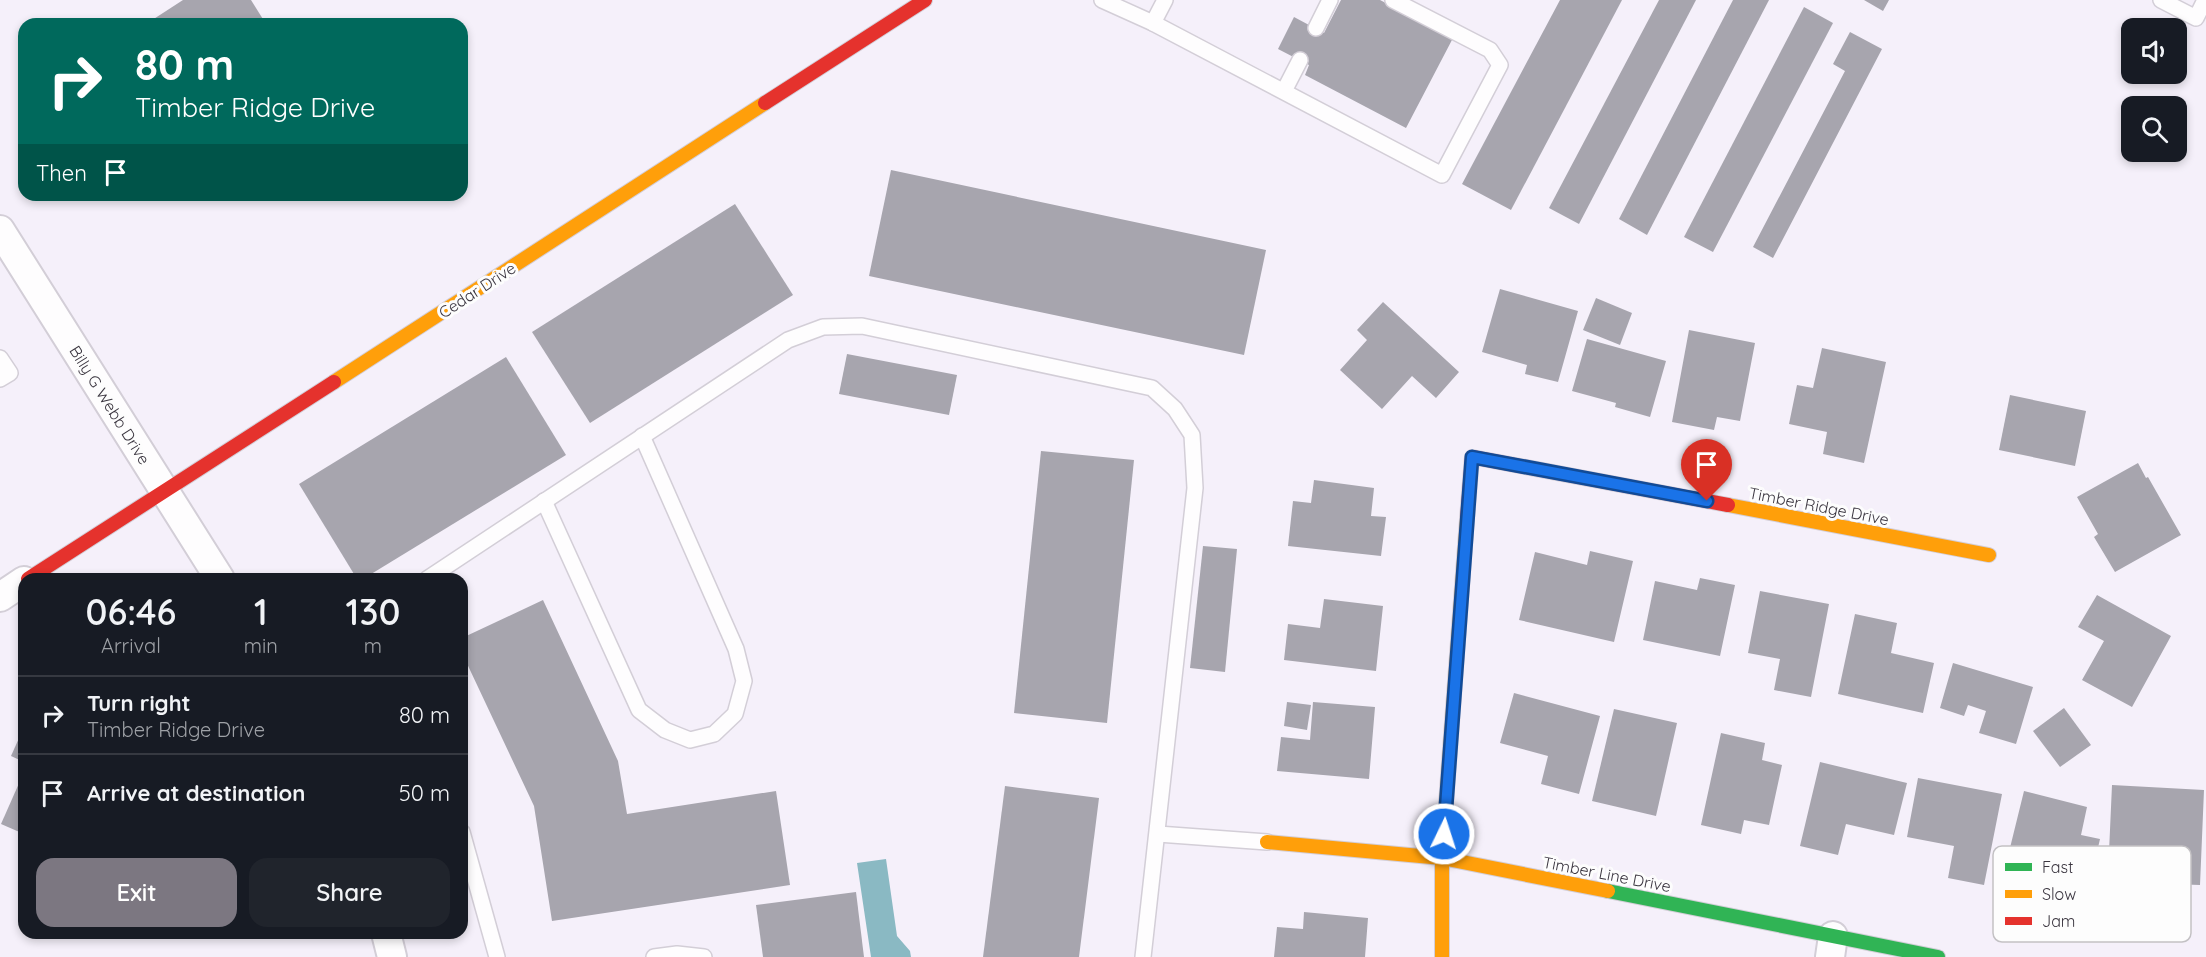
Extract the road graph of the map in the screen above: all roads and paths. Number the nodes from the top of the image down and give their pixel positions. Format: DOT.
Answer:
graph roads {
  1 [pos="925,0"];
  2 [pos="1102,0"];
  3 [pos="1166,0"];
  4 [pos="1330,0"];
  5 [pos="1393,0"];
  6 [pos="2161,0"];
  7 [pos="2205,0"];
  8 [pos="1154,22"];
  9 [pos="1316,28"];
  10 [pos="1300,60"];
  11 [pos="1284,91"];
  12 [pos="0,230"];
  13 [pos="0,358"];
  14 [pos="0,379"];
  15 [pos="642,436"];
  16 [pos="166,491"];
  17 [pos="544,501"];
  18 [pos="1989,555"];
  19 [pos="37,573"];
  20 [pos="216,573"];
  21 [pos="436,573"];
  22 [pos="18,585"];
  23 [pos="0,597"];
  24 [pos="1158,834"];
  25 [pos="1267,842"];
  26 [pos="468,853"];
  27 [pos="1442,858"];
  28 [pos="388,939"];
  29 [pos="1832,946"];
  30 [pos="392,957"];
  31 [pos="497,957"];
  32 [pos="654,957"];
  33 [pos="704,957"];
  34 [pos="1143,957"];
  35 [pos="1442,957"];
  36 [pos="1938,957"];
  1 -- 16 [label="street, Cedar Drive"];
  2 -- 8 [label="lane"];
  3 -- 8 [label="lane"];
  4 -- 9 [label="lane"];
  5 -- 11 [label="lane"];
  6 -- 7 [label="lane"];
  8 -- 11 [label="lane"];
  10 -- 11 [label="lane"];
  12 -- 16 [label="street, Billy G Webb Drive"];
  13 -- 14 [label="lane"];
  15 -- 17 [label="lane"];
  15 -- 17 [label="lane"];
  15 -- 24 [label="lane"];
  16 -- 19 [label="street, Cedar Drive"];
  16 -- 20 [label="street, Billy G Webb Drive"];
  17 -- 21 [label="lane"];
  18 -- 27 [label="street, Timber Ridge Drive"];
  22 -- 23 [label="street, Cedar Drive"];
  24 -- 25 [label="lane"];
  24 -- 34 [label="lane"];
  25 -- 27 [label="street, Timber Line Drive"];
  26 -- 31 [label="lane"];
  27 -- 29 [label="street, Timber Line Drive"];
  27 -- 35 [label="street"];
  28 -- 30 [label="street"];
  29 -- 36 [label="street, Timber Line Drive"];
  32 -- 33 [label="lane"];
}
